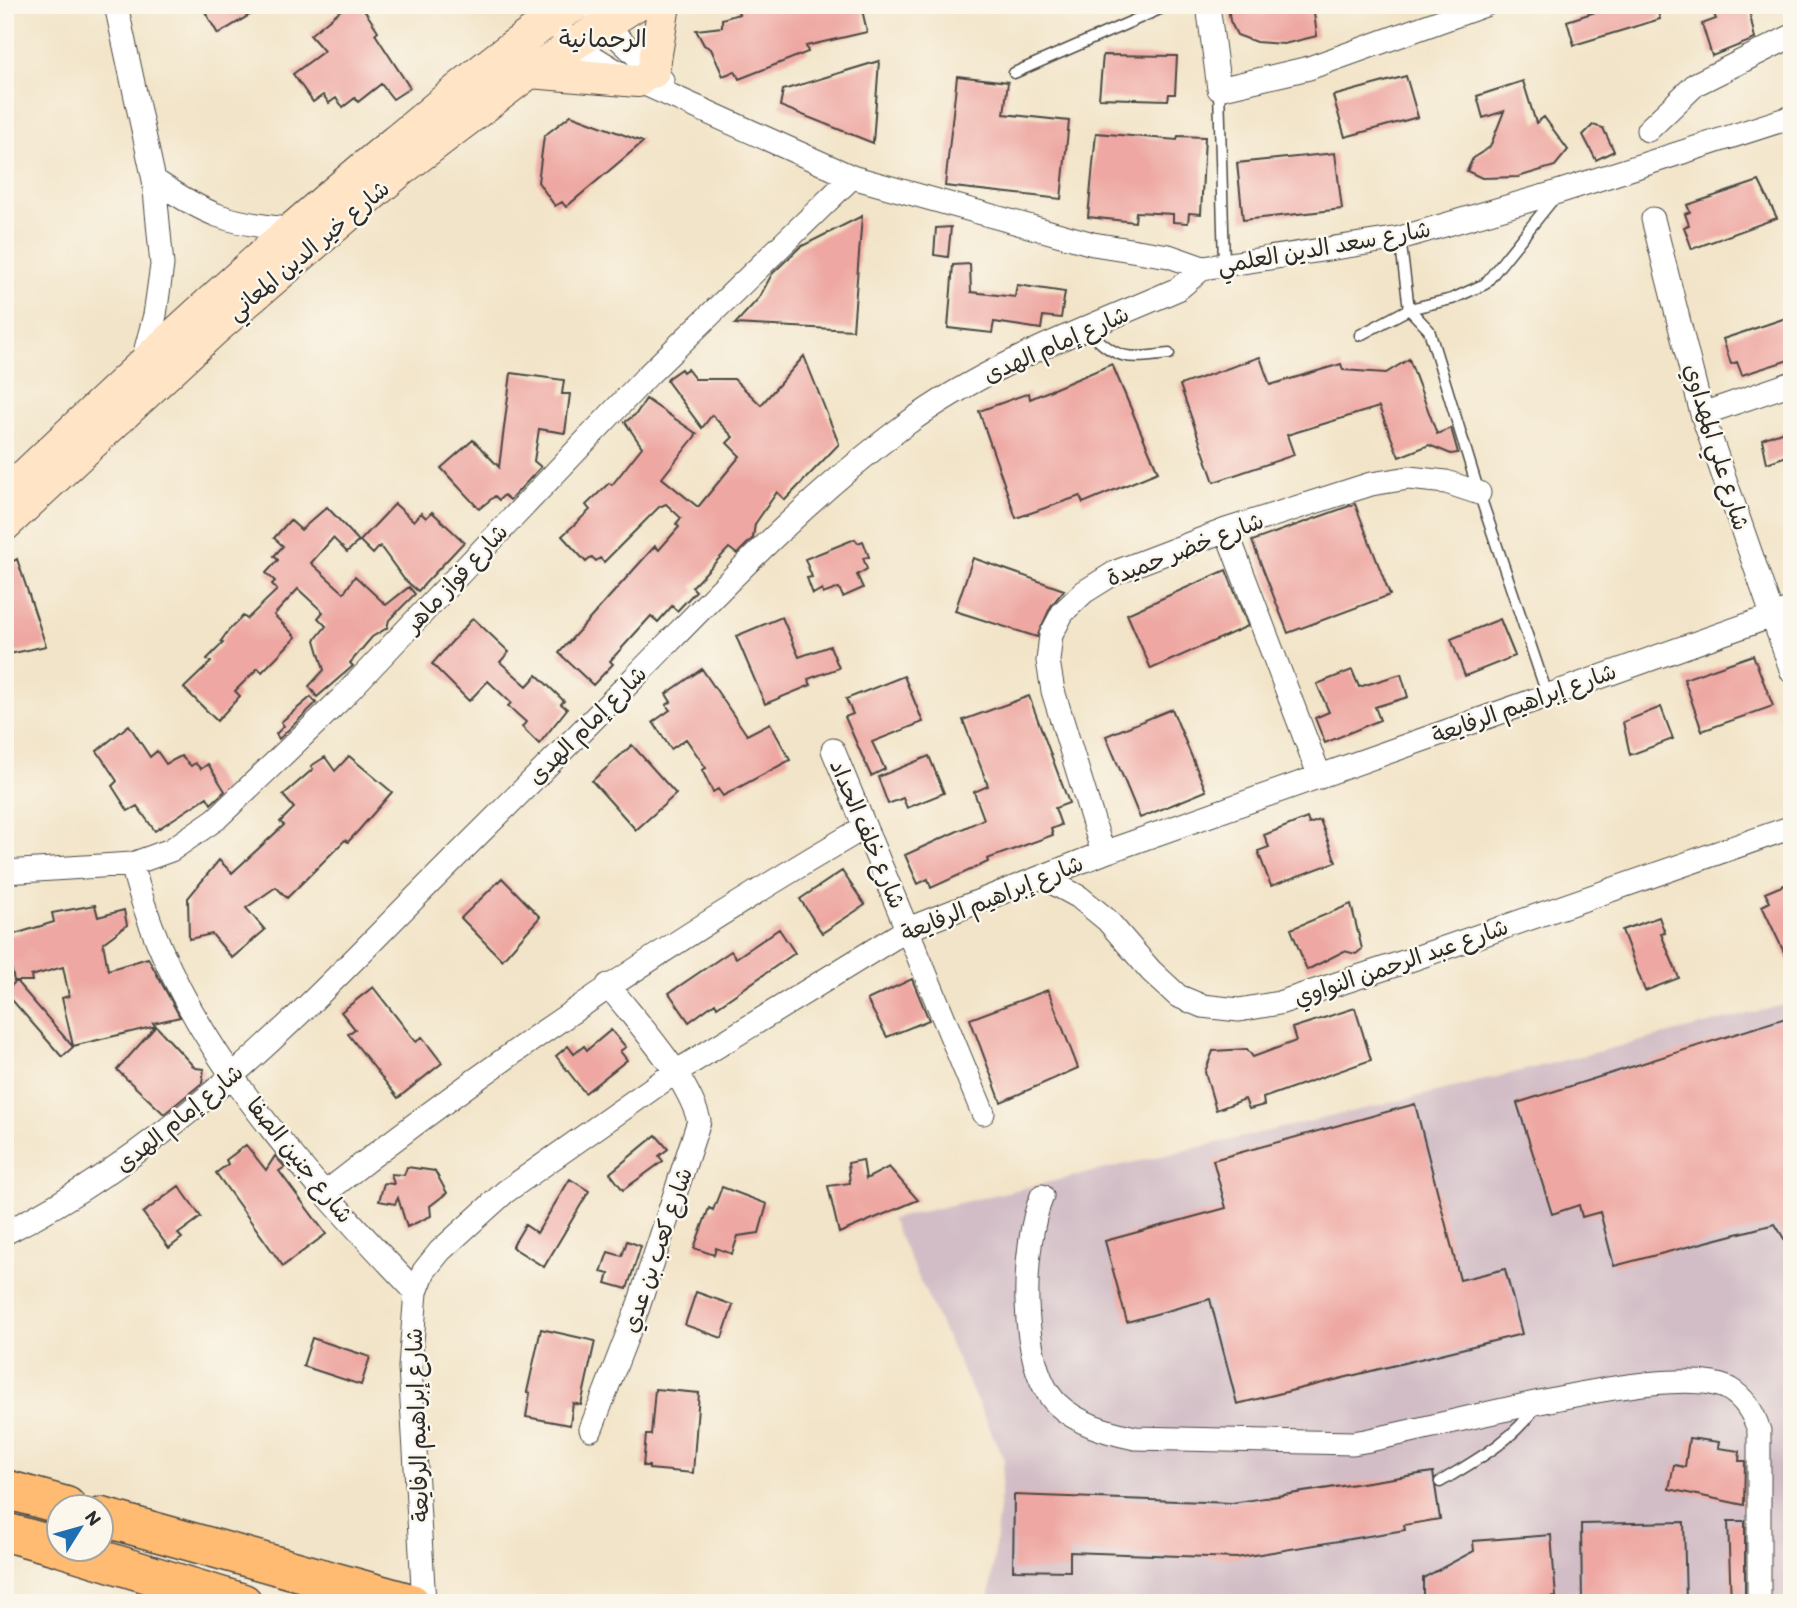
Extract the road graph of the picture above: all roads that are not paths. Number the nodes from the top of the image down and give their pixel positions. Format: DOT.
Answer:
graph roads {
  1 [pos="116,5"];
  2 [pos="636,5"];
  3 [pos="664,5"];
  4 [pos="1169,5"];
  5 [pos="1208,5"];
  6 [pos="1485,5"];
  7 [pos="561,11"];
  8 [pos="598,15"];
  9 [pos="1792,36"];
  10 [pos="572,44"];
  11 [pos="530,72"];
  12 [pos="1014,73"];
  13 [pos="645,77"];
  14 [pos="1219,89"];
  15 [pos="1792,117"];
  16 [pos="1648,130"];
  17 [pos="852,177"];
  18 [pos="154,180"];
  19 [pos="1558,192"];
  20 [pos="1653,219"];
  21 [pos="289,229"];
  22 [pos="1400,238"];
  23 [pos="1213,265"];
  24 [pos="1409,309"];
  25 [pos="1087,329"];
  26 [pos="1360,335"];
  27 [pos="1169,354"];
  28 [pos="142,364"];
  29 [pos="1792,383"];
  30 [pos="1702,414"];
  31 [pos="1479,493"];
  32 [pos="5,494"];
  33 [pos="5,525"];
  34 [pos="1226,530"];
  35 [pos="1782,612"];
  36 [pos="1792,672"];
  37 [pos="1547,694"];
  38 [pos="833,750"];
  39 [pos="1320,777"];
  40 [pos="865,827"];
  41 [pos="1792,827"];
  42 [pos="1103,853"];
  43 [pos="132,864"];
  44 [pos="5,872"];
  45 [pos="1044,878"];
  46 [pos="908,929"];
  47 [pos="608,985"];
  48 [pos="674,1073"];
  49 [pos="233,1076"];
  50 [pos="983,1113"];
  51 [pos="325,1194"];
  52 [pos="1042,1196"];
  53 [pos="5,1233"];
  54 [pos="416,1292"];
  55 [pos="1540,1401"];
  56 [pos="591,1429"];
  57 [pos="1440,1482"];
  58 [pos="5,1489"];
  59 [pos="46,1501"];
  60 [pos="116,1521"];
  61 [pos="5,1532"];
  62 [pos="46,1544"];
  63 [pos="107,1562"];
  64 [pos="243,1603"];
  65 [pos="411,1603"];
  66 [pos="425,1603"];
  67 [pos="1759,1603"];
  1 -- 18 [label="street"];
  2 -- 8 [label="street, شارع خير الدين المعاني"];
  3 -- 13 [label="street"];
  4 -- 12 [label="lane"];
  5 -- 14 [label="street"];
  6 -- 14 [label="street"];
  7 -- 10 [label="street"];
  7 -- 21 [label="street, شارع خير الدين المعاني"];
  8 -- 10 [label="street, شارع خير الدين المعاني"];
  8 -- 13 [label="street"];
  9 -- 16 [label="street"];
  10 -- 11 [label="street, شارع خير الدين المعاني"];
  10 -- 13 [label="street, شارع سعد الدين العلمي"];
  11 -- 13 [label="street"];
  11 -- 33 [label="street, شارع خير الدين المعاني"];
  13 -- 17 [label="street, شارع سعد الدين العلمي"];
  14 -- 23 [label="lane"];
  15 -- 19 [label="street, شارع سعد الدين العلمي"];
  17 -- 23 [label="street, شارع سعد الدين العلمي"];
  17 -- 43 [label="street, شارع فواز ماهر"];
  18 -- 21 [label="street"];
  18 -- 28 [label="street"];
  19 -- 22 [label="street, شارع سعد الدين العلمي"];
  19 -- 24 [label="lane"];
  20 -- 30 [label="street, شارع علي المهداوي"];
  21 -- 28 [label="street, شارع خير الدين المعاني"];
  22 -- 23 [label="street, شارع سعد الدين العلمي"];
  22 -- 24 [label="lane"];
  23 -- 25 [label="street, شارع إمام الهدى"];
  24 -- 26 [label="lane"];
  24 -- 31 [label="lane"];
  25 -- 27 [label="lane"];
  25 -- 49 [label="street, شارع إمام الهدى"];
  28 -- 32 [label="street, شارع خير الدين المعاني"];
  29 -- 30 [label="street"];
  30 -- 35 [label="street, شارع علي المهداوي"];
  31 -- 34 [label="street, شارع خضر حميدة"];
  31 -- 37 [label="lane"];
  34 -- 39 [label="street"];
  34 -- 42 [label="street, شارع خضر حميدة"];
  35 -- 36 [label="street, شارع علي المهداوي"];
  35 -- 37 [label="street, شارع إبراهيم الرفايعة"];
  37 -- 39 [label="street, شارع إبراهيم الرفايعة"];
  38 -- 40 [label="street, شارع خلف الحداد"];
  39 -- 42 [label="street, شارع إبراهيم الرفايعة"];
  40 -- 46 [label="street, شارع خلف الحداد"];
  40 -- 47 [label="street"];
  41 -- 45 [label="street, شارع عبد الرحمن النواوي"];
  42 -- 45 [label="street, شارع إبراهيم الرفايعة"];
  43 -- 44 [label="street, شارع فواز ماهر"];
  43 -- 49 [label="street, شارع جنين الصفا"];
  45 -- 46 [label="street, شارع إبراهيم الرفايعة"];
  46 -- 48 [label="street, شارع إبراهيم الرفايعة"];
  46 -- 50 [label="street, شارع خلف الحداد"];
  47 -- 48 [label="street, شارع كعب بن عدي"];
  47 -- 51 [label="street"];
  48 -- 54 [label="street, شارع إبراهيم الرفايعة"];
  48 -- 56 [label="street, شارع كعب بن عدي"];
  49 -- 51 [label="street, شارع جنين الصفا"];
  49 -- 53 [label="street, شارع إمام الهدى"];
  51 -- 54 [label="street, شارع جنين الصفا"];
  52 -- 55 [label="street"];
  54 -- 66 [label="street, شارع إبراهيم الرفايعة"];
  55 -- 57 [label="lane"];
  55 -- 67 [label="street"];
  58 -- 59 [label="highway"];
  60 -- 65 [label="highway"];
  61 -- 62 [label="highway"];
  63 -- 64 [label="highway"];
}
